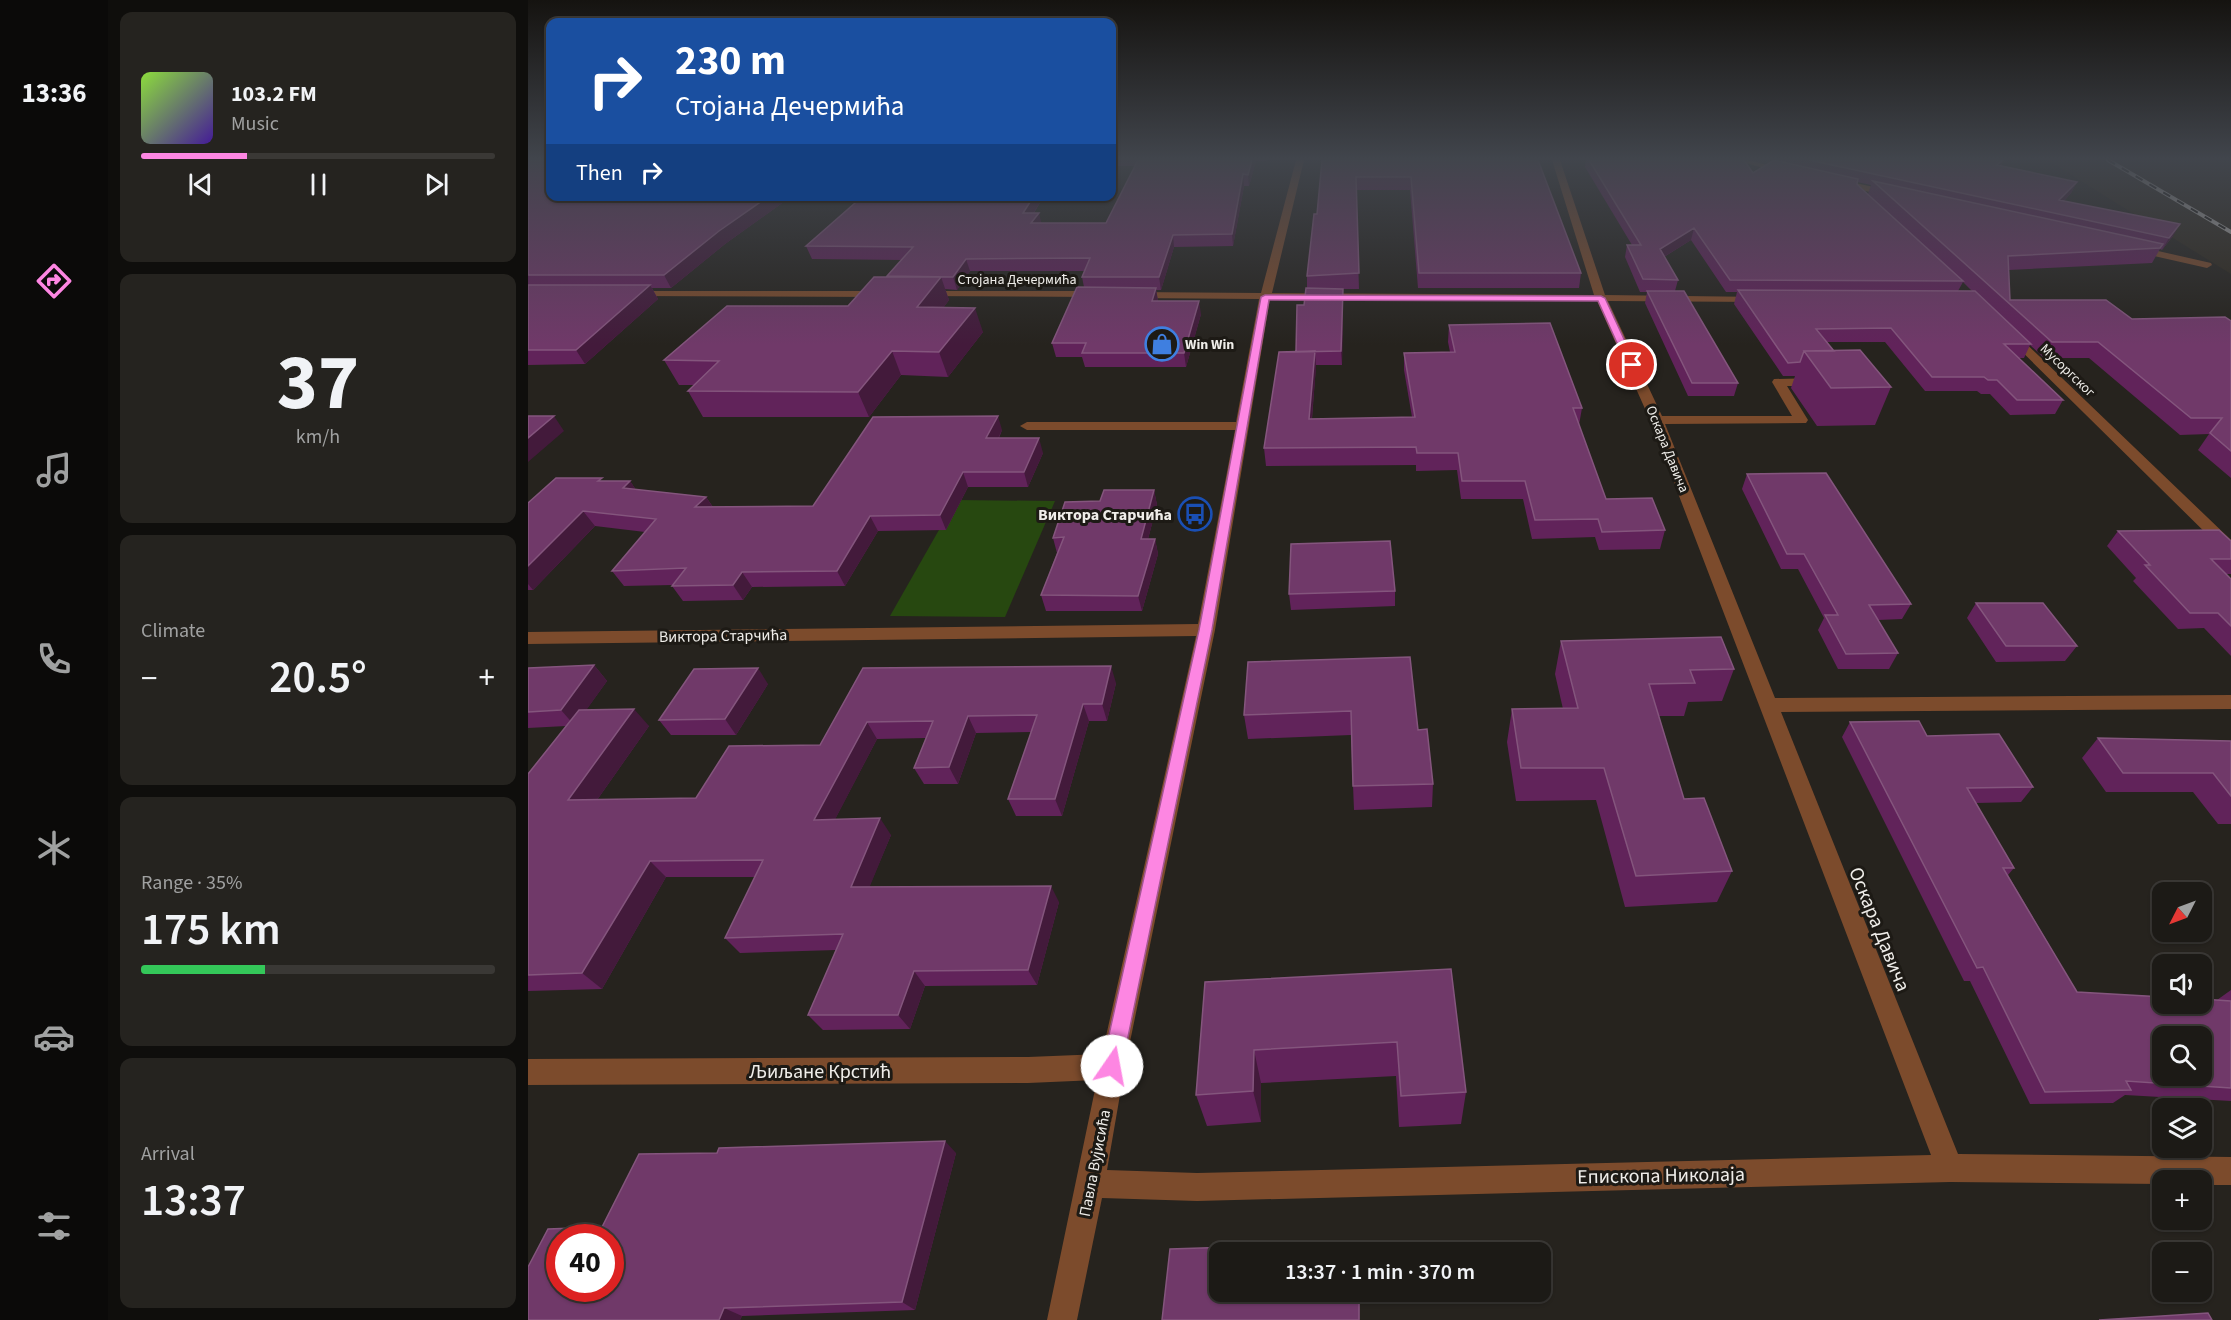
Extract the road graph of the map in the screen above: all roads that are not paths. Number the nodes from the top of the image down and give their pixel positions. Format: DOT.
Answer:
graph roads {
  1 [pos="1284,222"];
  2 [pos="1576,222"];
  3 [pos="2127,247"];
  4 [pos="2207,265"];
  5 [pos="621,293"];
  6 [pos="1265,297"];
  7 [pos="1601,298"];
  8 [pos="1766,298"];
  9 [pos="1999,324"];
  10 [pos="1834,382"];
  11 [pos="1657,420"];
  12 [pos="1027,426"];
  13 [pos="1242,426"];
  14 [pos="2231,549"];
  15 [pos="1206,630"];
  16 [pos="528,638"];
  17 [pos="2231,702"];
  18 [pos="1767,705"];
  19 [pos="1112,1066"];
  20 [pos="528,1072"];
  21 [pos="1950,1168"];
  22 [pos="2231,1171"];
  23 [pos="1091,1184"];
  24 [pos="1062,1320"];
  1 -- 6 [label="street, Павла Вујисића"];
  2 -- 7 [label="street, Оскара Давича"];
  3 -- 4 [label="street"];
  5 -- 6 [label="street, Стојана Дечермића"];
  6 -- 7 [label="street, Стојана Дечермића"];
  6 -- 13 [label="street, Павла Вујисића"];
  7 -- 8 [label="street, Стојана Дечермића"];
  7 -- 11 [label="street, Оскара Давича"];
  9 -- 14 [label="street, Мусоргског"];
  10 -- 11 [label="street"];
  11 -- 18 [label="street, Оскара Давича"];
  12 -- 13 [label="street"];
  13 -- 15 [label="street, Павла Вујисића"];
  15 -- 16 [label="street, Виктора Старчића"];
  15 -- 19 [label="street, Павла Вујисића"];
  17 -- 18 [label="street"];
  18 -- 21 [label="street, Оскара Давича"];
  19 -- 20 [label="street, Љиљане Крстић"];
  19 -- 23 [label="street, Павла Вујисића"];
  21 -- 22 [label="street, Епископа Николаја"];
  21 -- 23 [label="street, Епископа Николаја"];
  23 -- 24 [label="street, Павла Вујисића"];
}
